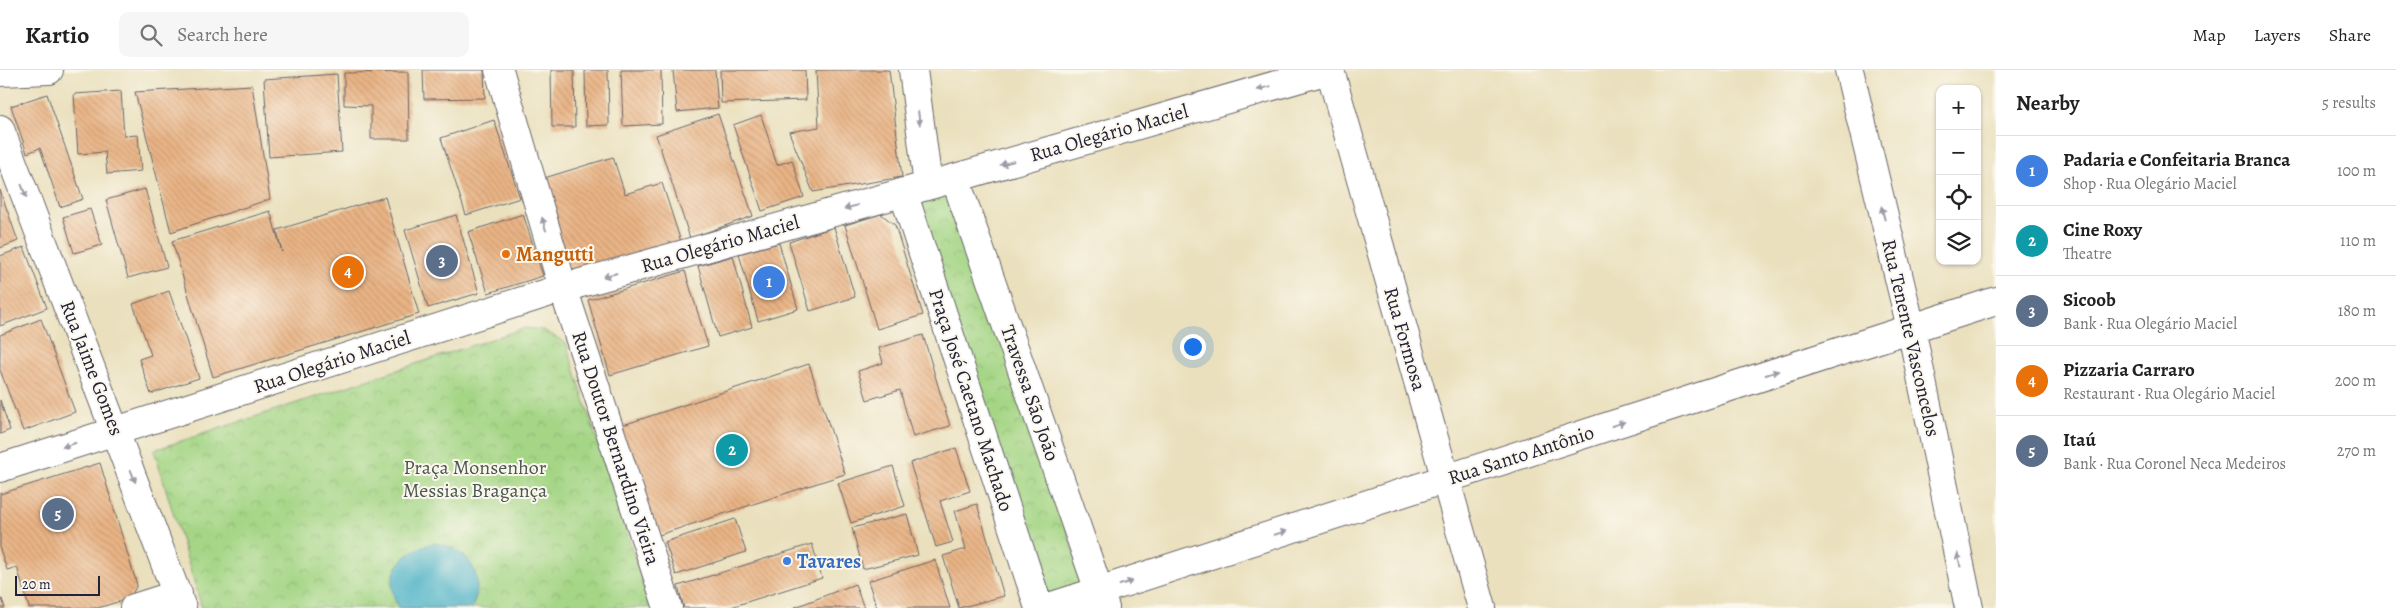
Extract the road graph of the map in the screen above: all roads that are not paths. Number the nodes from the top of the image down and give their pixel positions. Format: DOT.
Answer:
graph roads {
  1 [pos="49,70"];
  2 [pos="499,70"];
  3 [pos="913,70"];
  4 [pos="1329,70"];
  5 [pos="1848,70"];
  6 [pos="0,72"];
  7 [pos="0,129"];
  8 [pos="955,178"];
  9 [pos="916,188"];
  10 [pos="563,288"];
  11 [pos="1996,301"];
  12 [pos="1911,328"];
  13 [pos="116,430"];
  14 [pos="0,468"];
  15 [pos="1445,480"];
  16 [pos="1103,600"];
  17 [pos="180,601"];
  18 [pos="134,608"];
  19 [pos="668,608"];
  20 [pos="1039,608"];
  21 [pos="1046,608"];
  22 [pos="1482,608"];
  23 [pos="1969,608"];
  1 -- 6 [label="street"];
  10 -- 2 [label="street, Rua Doutor Bernardino Vieira, one-way"];
  3 -- 9 [label="street, Praça José Caetano Machado, one-way"];
  4 -- 8 [label="street, Rua Olegário Maciel, one-way"];
  4 -- 15 [label="street, Rua Formosa"];
  12 -- 5 [label="street, Rua Tenente Vasconcelos, one-way"];
  7 -- 13 [label="street, Rua Jaime Gomes, one-way"];
  8 -- 9 [label="street, Rua Olegário Maciel"];
  8 -- 16 [label="street, Travessa São João"];
  9 -- 10 [label="street, Rua Olegário Maciel, one-way"];
  9 -- 20 [label="street, Praça José Caetano Machado"];
  10 -- 13 [label="street, Rua Olegário Maciel"];
  10 -- 19 [label="street, Rua Doutor Bernardino Vieira"];
  11 -- 12 [label="street, Rua Santo Antônio"];
  15 -- 12 [label="street, Rua Santo Antônio, one-way"];
  23 -- 12 [label="street, Rua Tenente Vasconcelos, one-way"];
  13 -- 14 [label="street, Rua Olegário Maciel, one-way"];
  13 -- 17 [label="street, Rua Jaime Gomes, one-way"];
  16 -- 15 [label="street, Rua Santo Antônio, one-way"];
  15 -- 22 [label="street, Rua Formosa"];
  16 -- 21 [label="street, Rua Santo Antônio"];
  17 -- 18 [label="street"];
}
